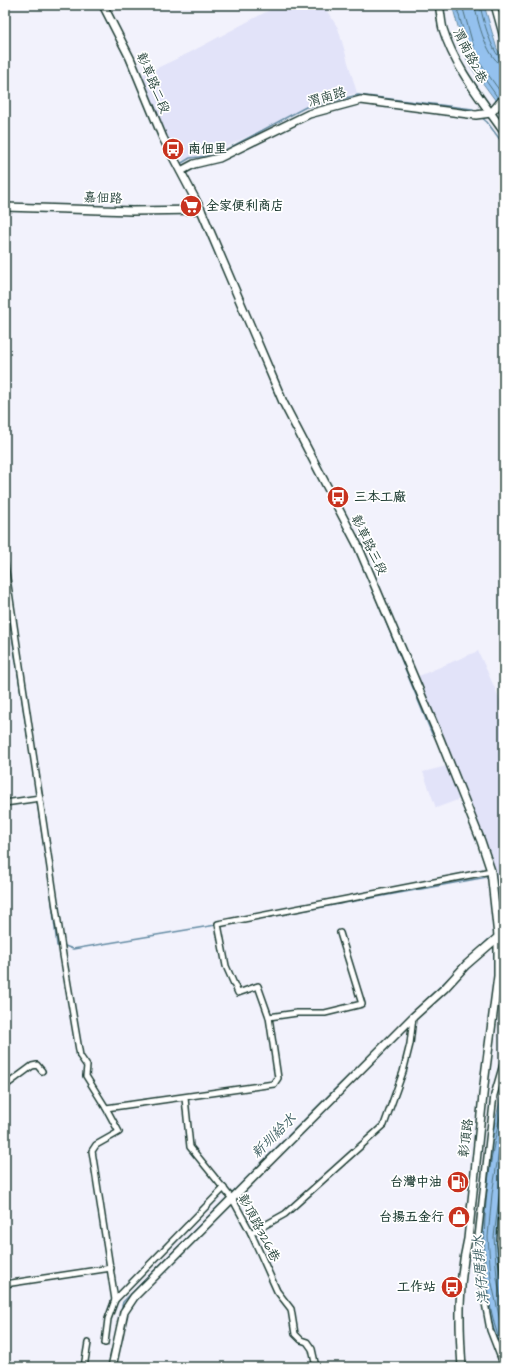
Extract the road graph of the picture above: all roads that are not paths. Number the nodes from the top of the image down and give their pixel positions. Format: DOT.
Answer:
graph roads {
  1 [pos="103,5"];
  2 [pos="439,5"];
  3 [pos="494,5"];
  4 [pos="504,41"];
  5 [pos="504,98"];
  6 [pos="491,113"];
  7 [pos="504,132"];
  8 [pos="181,171"];
  9 [pos="5,207"];
  10 [pos="201,210"];
  11 [pos="5,565"];
  12 [pos="40,798"];
  13 [pos="5,803"];
  14 [pos="491,871"];
  15 [pos="340,933"];
  16 [pos="499,933"];
  17 [pos="269,1017"];
  18 [pos="413,1017"];
  19 [pos="504,1062"];
  20 [pos="42,1071"];
  21 [pos="5,1086"];
  22 [pos="185,1098"];
  23 [pos="106,1108"];
  24 [pos="504,1182"];
  25 [pos="226,1190"];
  26 [pos="232,1199"];
  27 [pos="251,1233"];
  28 [pos="111,1268"];
  29 [pos="504,1276"];
  30 [pos="5,1284"];
  31 [pos="115,1300"];
  32 [pos="88,1343"];
  33 [pos="105,1343"];
  34 [pos="504,1366"];
  35 [pos="84,1367"];
  36 [pos="112,1367"];
  37 [pos="316,1367"];
  38 [pos="462,1367"];
  1 -- 8 [label="street, 彰草路二段"];
  2 -- 6 [label="street, 渭南路2巷"];
  3 -- 4 [label="street"];
  5 -- 6 [label="street"];
  6 -- 7 [label="street, 渭南路2巷"];
  6 -- 8 [label="street, 渭南路"];
  8 -- 10 [label="street, 彰草路三段"];
  9 -- 10 [label="street, 嘉佃路"];
  10 -- 14 [label="street, 彰草路三段"];
  11 -- 12 [label="street"];
  12 -- 13 [label="street"];
  12 -- 23 [label="street"];
  14 -- 16 [label="street, 彰頂路"];
  14 -- 17 [label="street"];
  15 -- 17 [label="street"];
  16 -- 18 [label="street"];
  16 -- 38 [label="street, 彰頂路"];
  17 -- 22 [label="street"];
  18 -- 26 [label="street"];
  18 -- 27 [label="street"];
  19 -- 34 [label="street"];
  20 -- 21 [label="street"];
  22 -- 23 [label="street"];
  22 -- 25 [label="street, 彰頂路326巷"];
  23 -- 28 [label="street"];
  24 -- 29 [label="street"];
  25 -- 26 [label="street, 彰頂路326巷"];
  25 -- 31 [label="street"];
  26 -- 27 [label="street, 彰頂路326巷"];
  26 -- 36 [label="street"];
  27 -- 37 [label="street, 彰頂路326巷"];
  28 -- 30 [label="street"];
  28 -- 31 [label="street"];
  31 -- 33 [label="street"];
  32 -- 35 [label="street"];
}
